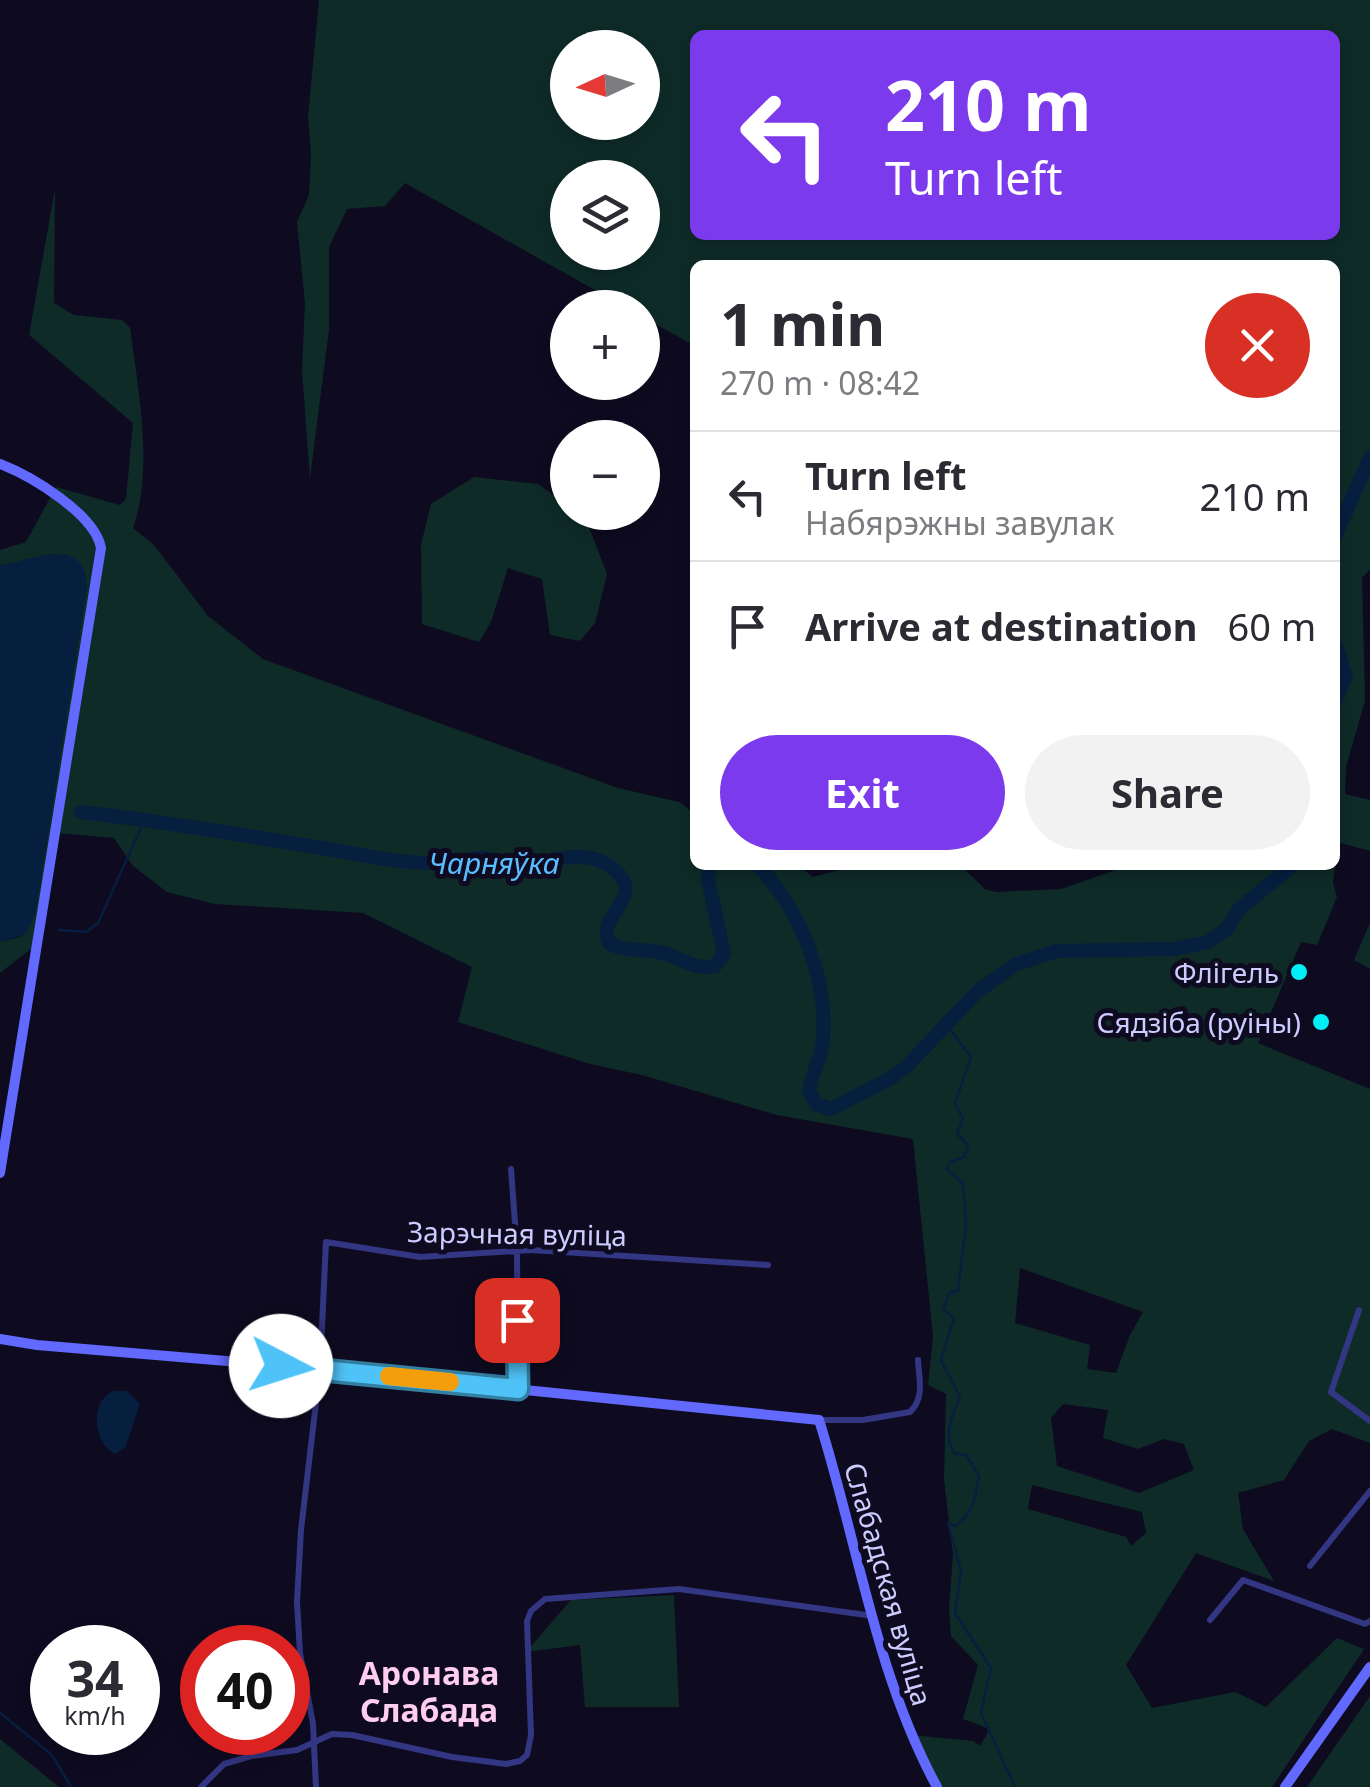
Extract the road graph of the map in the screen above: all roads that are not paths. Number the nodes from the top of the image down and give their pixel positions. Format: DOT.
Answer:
graph roads {
  1 [pos="0,464"];
  2 [pos="511,1169"];
  3 [pos="0,1172"];
  4 [pos="516,1250"];
  5 [pos="768,1265"];
  6 [pos="1359,1310"];
  7 [pos="0,1338"];
  8 [pos="918,1360"];
  9 [pos="320,1369"];
  10 [pos="518,1389"];
  11 [pos="819,1420"];
  12 [pos="1370,1421"];
  13 [pos="1370,1491"];
  14 [pos="1310,1566"];
  15 [pos="874,1616"];
  16 [pos="1210,1620"];
  17 [pos="1370,1621"];
  18 [pos="1370,1667"];
  19 [pos="315,1740"];
  20 [pos="201,1787"];
  21 [pos="316,1787"];
  22 [pos="937,1787"];
  23 [pos="1285,1787"];
  1 -- 3 [label="street"];
  2 -- 4 [label="street"];
  4 -- 5 [label="street, Зарэчная вуліца"];
  4 -- 9 [label="street, Зарэчная вуліца"];
  4 -- 10 [label="street"];
  6 -- 12 [label="street"];
  7 -- 9 [label="street"];
  8 -- 11 [label="street"];
  9 -- 10 [label="street"];
  9 -- 19 [label="street"];
  10 -- 11 [label="street"];
  11 -- 15 [label="street, Слабадская вуліца"];
  13 -- 14 [label="street"];
  15 -- 19 [label="street"];
  15 -- 22 [label="street, Слабадская вуліца"];
  16 -- 17 [label="street"];
  18 -- 23 [label="street"];
  19 -- 20 [label="street"];
  19 -- 21 [label="street"];
}
